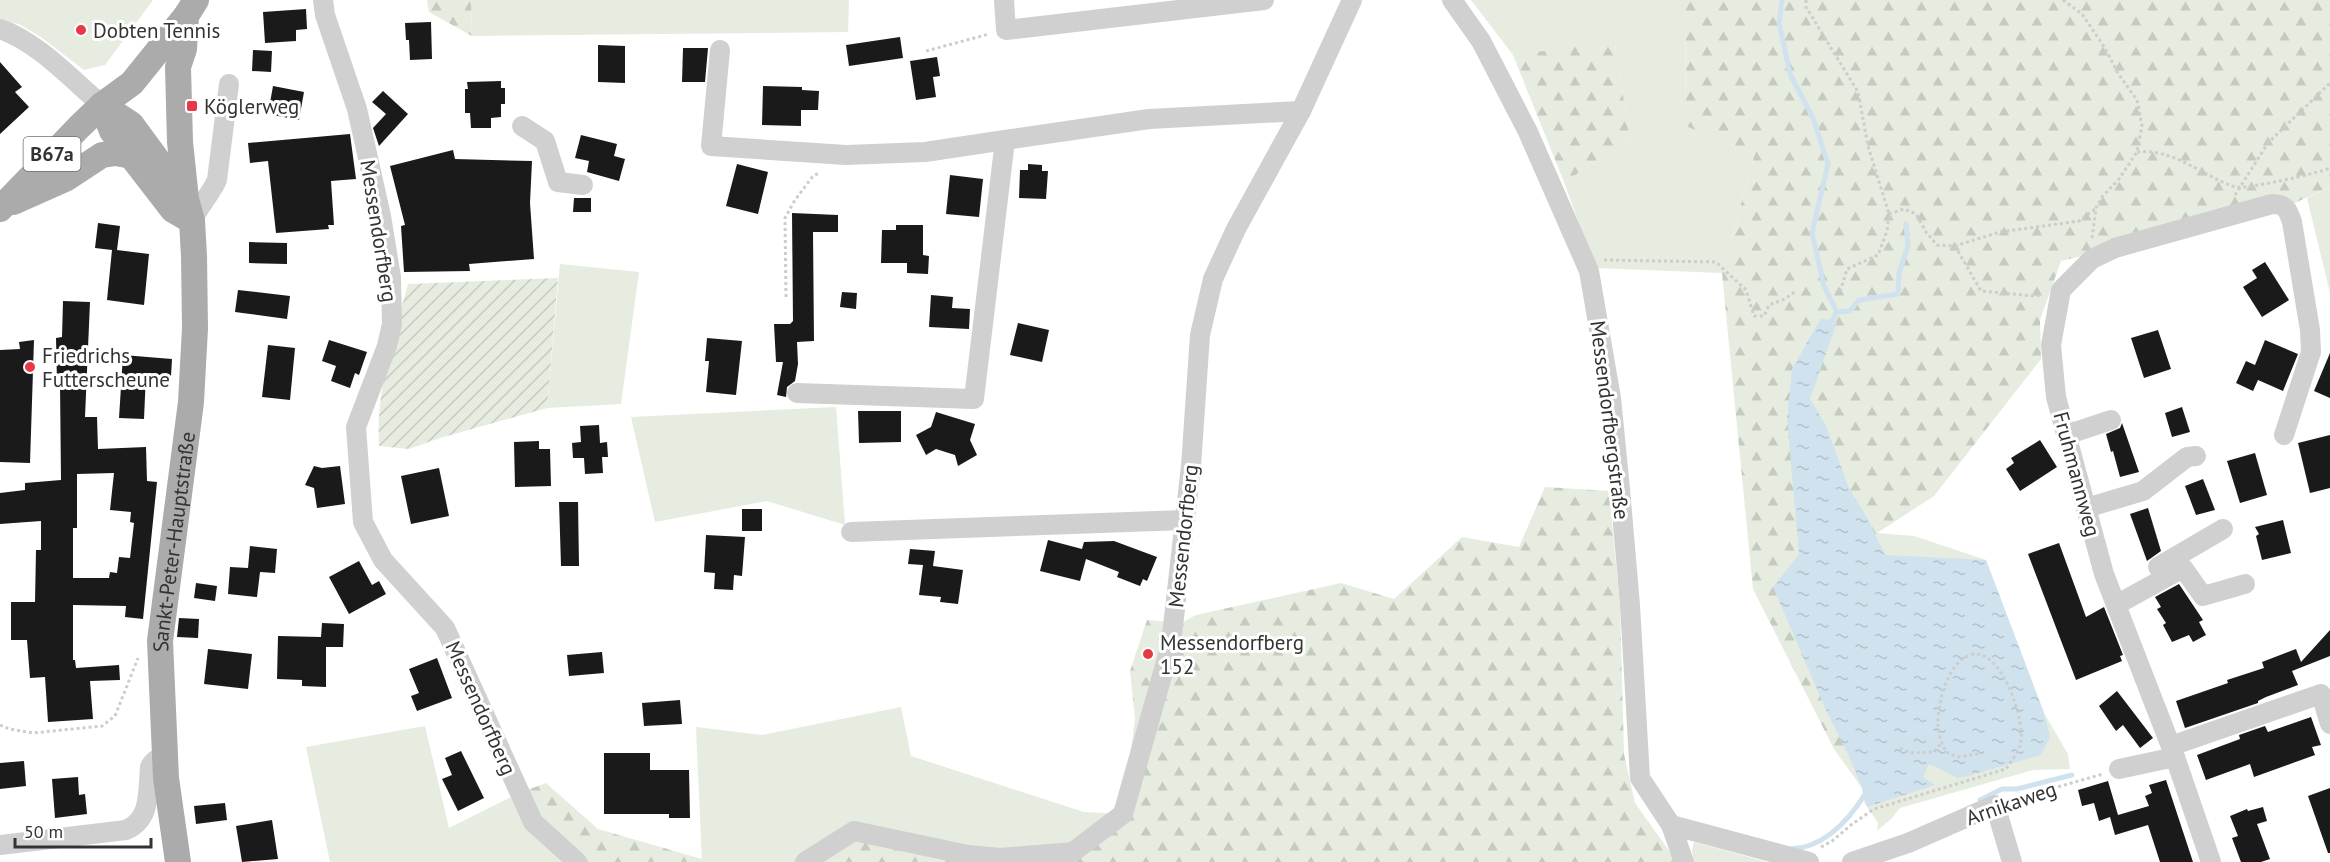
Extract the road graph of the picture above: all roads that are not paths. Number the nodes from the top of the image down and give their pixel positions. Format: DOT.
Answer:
graph roads {
  1 [pos="323,0"];
  2 [pos="1004,0"];
  3 [pos="1264,0"];
  4 [pos="1352,0"];
  5 [pos="1452,0"];
  6 [pos="191,8"];
  7 [pos="0,28"];
  8 [pos="720,50"];
  9 [pos="229,84"];
  10 [pos="102,105"];
  11 [pos="1301,111"];
  12 [pos="522,126"];
  13 [pos="1005,140"];
  14 [pos="132,156"];
  15 [pos="583,185"];
  16 [pos="2,208"];
  17 [pos="189,210"];
  18 [pos="797,393"];
  19 [pos="2111,420"];
  20 [pos="2066,435"];
  21 [pos="2284,435"];
  22 [pos="2196,456"];
  23 [pos="2086,508"];
  24 [pos="1185,520"];
  25 [pos="2223,529"];
  26 [pos="851,532"];
  27 [pos="2245,584"];
  28 [pos="2114,600"];
  29 [pos="2330,724"];
  30 [pos="2173,752"];
  31 [pos="165,755"];
  32 [pos="2119,769"];
  33 [pos="1671,825"];
  34 [pos="0,844"];
  35 [pos="1804,861"];
  36 [pos="178,862"];
  37 [pos="577,862"];
  38 [pos="805,862"];
  39 [pos="1684,862"];
  40 [pos="1852,862"];
  41 [pos="2012,862"];
  42 [pos="2211,862"];
  1 -- 37 [label="street, Messendorfberg"];
  2 -- 3 [label="street"];
  4 -- 11 [label="street, Messendorfberg"];
  5 -- 33 [label="street, Messendorfbergstraße"];
  6 -- 10 [label="main road, B67a"];
  6 -- 17 [label="main road, Sankt-Peter-Hauptstraße"];
  7 -- 10 [label="street"];
  8 -- 13 [label="street"];
  9 -- 17 [label="street"];
  10 -- 14 [label="main road"];
  10 -- 16 [label="main road, B67a"];
  10 -- 17 [label="main road"];
  11 -- 13 [label="street"];
  11 -- 24 [label="street, Messendorfberg"];
  12 -- 15 [label="street"];
  13 -- 18 [label="street"];
  14 -- 16 [label="main road"];
  14 -- 17 [label="main road"];
  17 -- 31 [label="main road, Sankt-Peter-Hauptstraße"];
  19 -- 20 [label="street"];
  20 -- 21 [label="street, Fruhmannweg"];
  20 -- 23 [label="street, Fruhmannweg"];
  22 -- 23 [label="street"];
  23 -- 28 [label="street, Fruhmannweg"];
  24 -- 26 [label="street"];
  24 -- 38 [label="street, Messendorfberg"];
  25 -- 28 [label="street"];
  27 -- 28 [label="street"];
  28 -- 30 [label="street, Fruhmannweg"];
  29 -- 30 [label="street"];
  30 -- 32 [label="street"];
  30 -- 42 [label="street, Fruhmannweg"];
  31 -- 34 [label="street"];
  31 -- 36 [label="main road, Sankt-Peter-Hauptstraße"];
  33 -- 35 [label="street"];
  33 -- 39 [label="street, Messendorfbergstraße"];
  40 -- 41 [label="street, Arnikaweg"];
}
